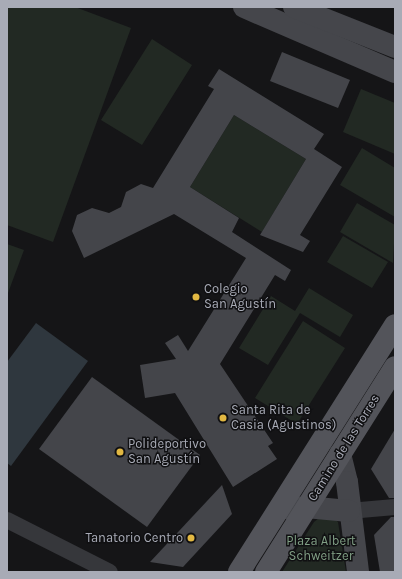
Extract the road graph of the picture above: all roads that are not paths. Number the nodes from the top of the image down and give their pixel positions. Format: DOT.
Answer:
graph roads {
  1 [pos="244,7"];
  2 [pos="294,7"];
  3 [pos="395,47"];
  4 [pos="395,72"];
  5 [pos="395,325"];
  6 [pos="395,367"];
  7 [pos="340,454"];
  8 [pos="306,507"];
  9 [pos="395,507"];
  10 [pos="349,511"];
  11 [pos="277,514"];
  12 [pos="7,520"];
  13 [pos="110,572"];
  14 [pos="239,572"];
  15 [pos="266,572"];
  16 [pos="358,572"];
  1 -- 4 [label="main road"];
  2 -- 3 [label="main road"];
  5 -- 11 [label="main road, Camino de las Torres"];
  6 -- 7 [label="main road, Camino de las Torres"];
  7 -- 8 [label="main road, Camino de las Torres"];
  7 -- 10 [label="main road"];
  8 -- 10 [label="main road, Camino de las Torres"];
  8 -- 11 [label="main road, Camino de las Torres"];
  8 -- 15 [label="main road, Camino de las Torres"];
  9 -- 10 [label="street"];
  10 -- 16 [label="main road"];
  11 -- 14 [label="main road, Camino de las Torres"];
  12 -- 13 [label="street"];
}
